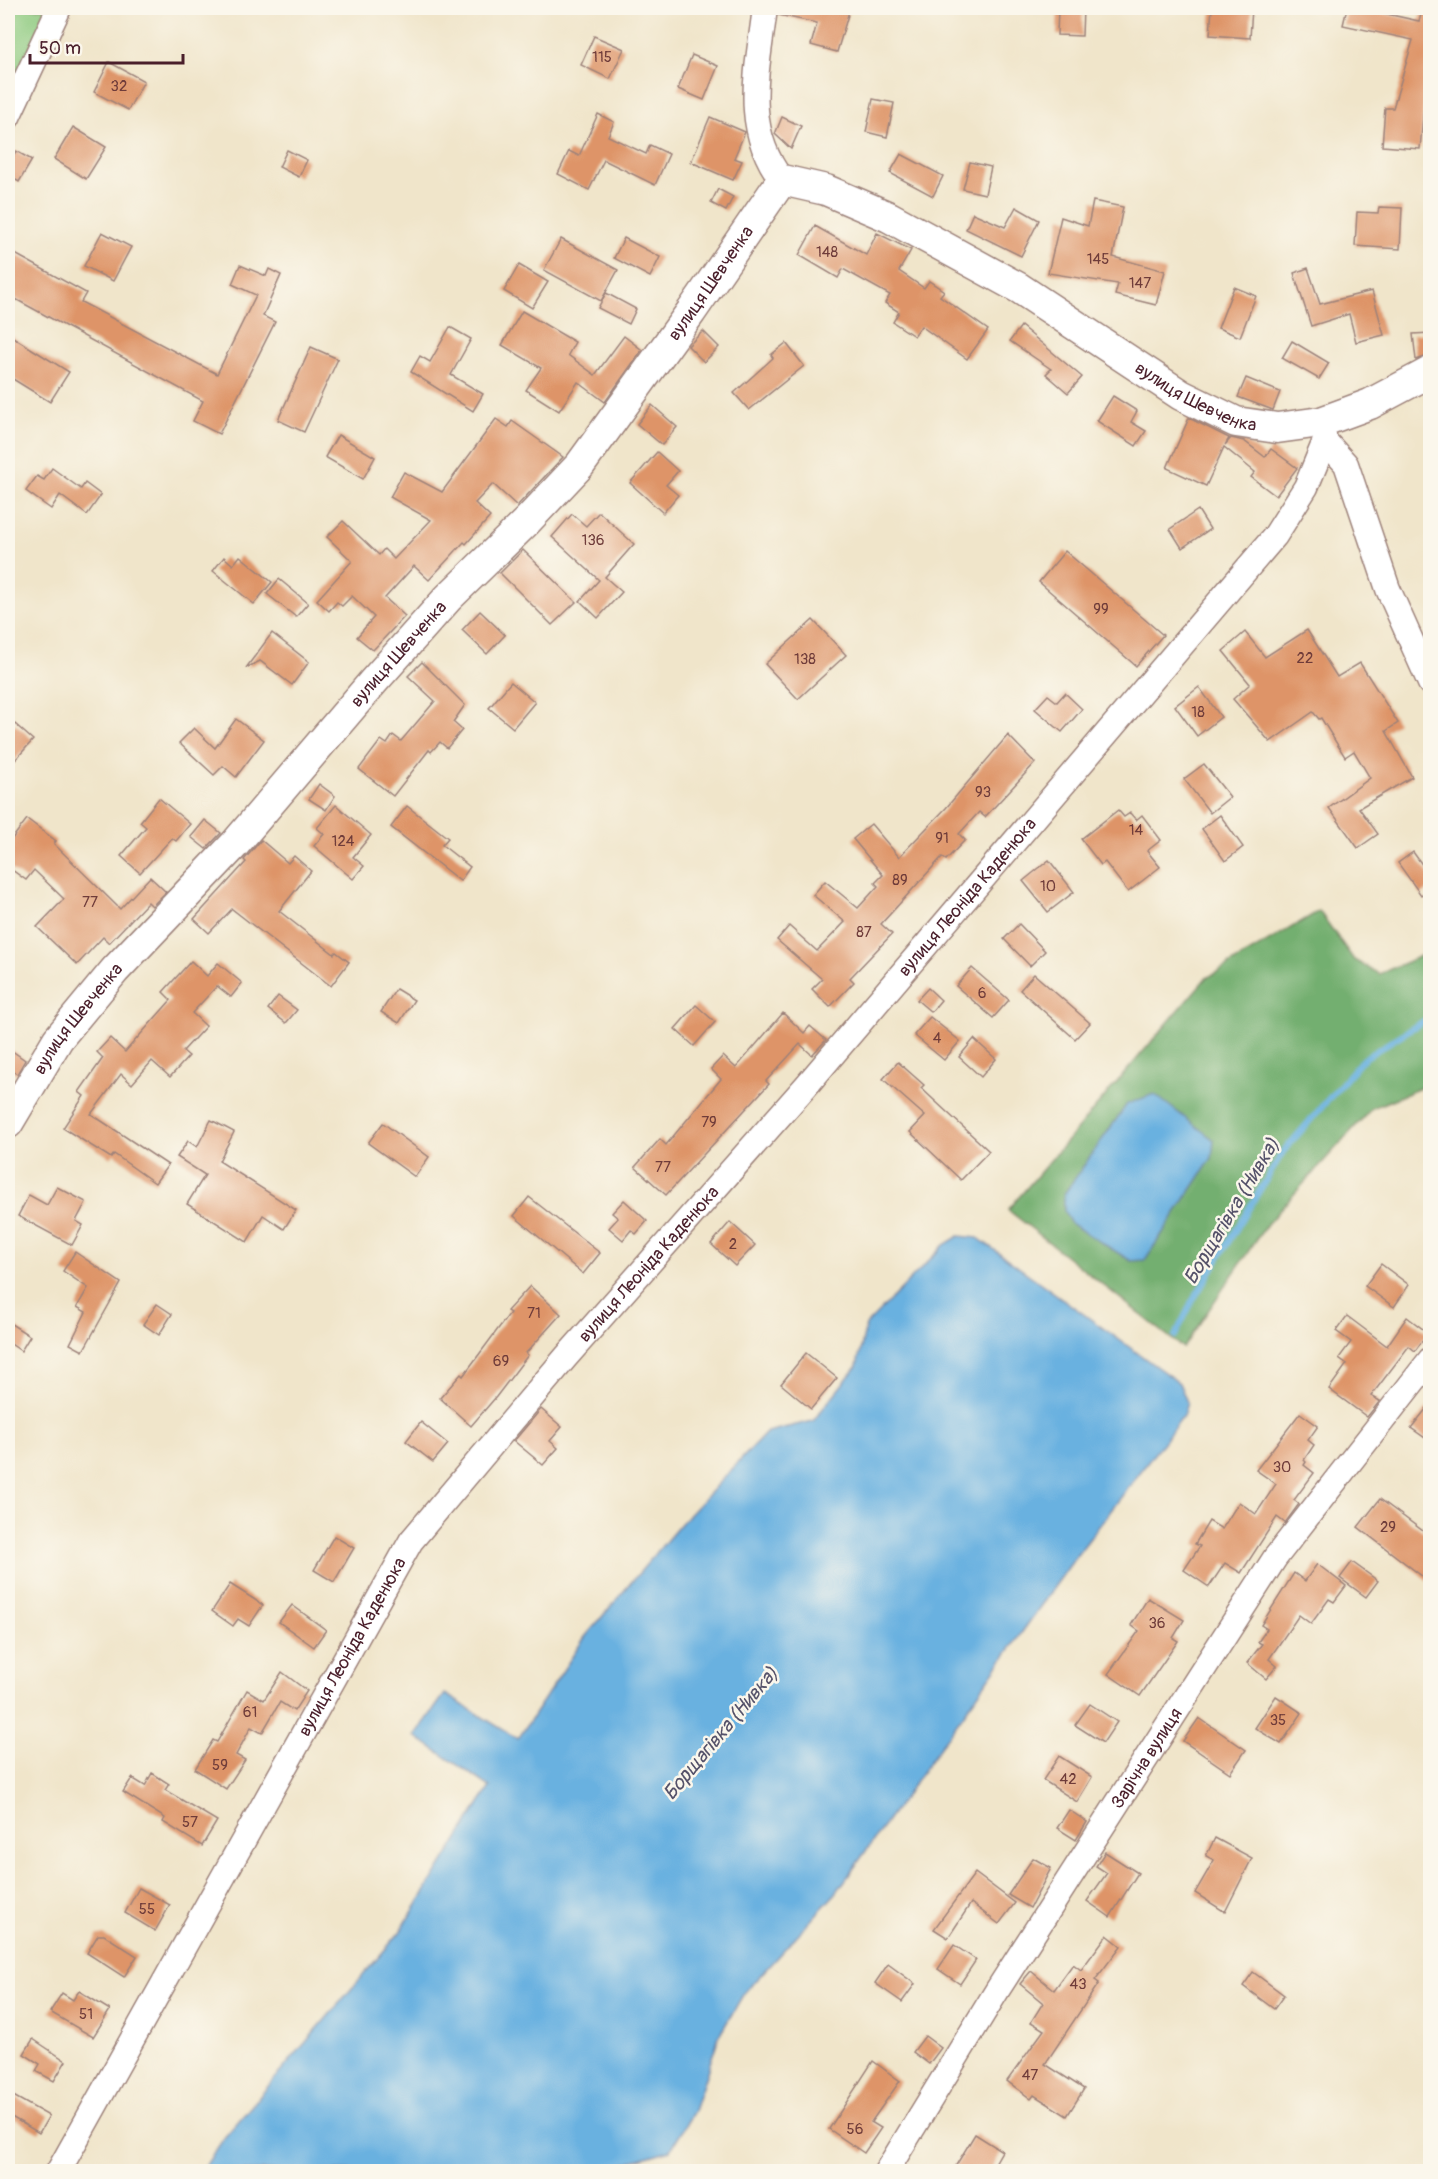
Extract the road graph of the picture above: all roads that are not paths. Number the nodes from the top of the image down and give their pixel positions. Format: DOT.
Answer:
graph roads {
  1 [pos="59,8"];
  2 [pos="765,8"];
  3 [pos="8,117"];
  4 [pos="782,180"];
  5 [pos="1431,372"];
  6 [pos="1323,432"];
  7 [pos="1431,683"];
  8 [pos="8,1123"];
  9 [pos="1431,1360"];
  10 [pos="58,2172"];
  11 [pos="886,2172"];
  1 -- 3 [label="street"];
  2 -- 4 [label="street"];
  4 -- 6 [label="street, вулиця Шевченка"];
  4 -- 8 [label="street, вулиця Шевченка"];
  5 -- 6 [label="street, вулиця Шевченка"];
  6 -- 7 [label="street"];
  6 -- 10 [label="street, вулиця Леоніда Каденюка"];
  9 -- 11 [label="street, Зарічна вулиця"];
}
